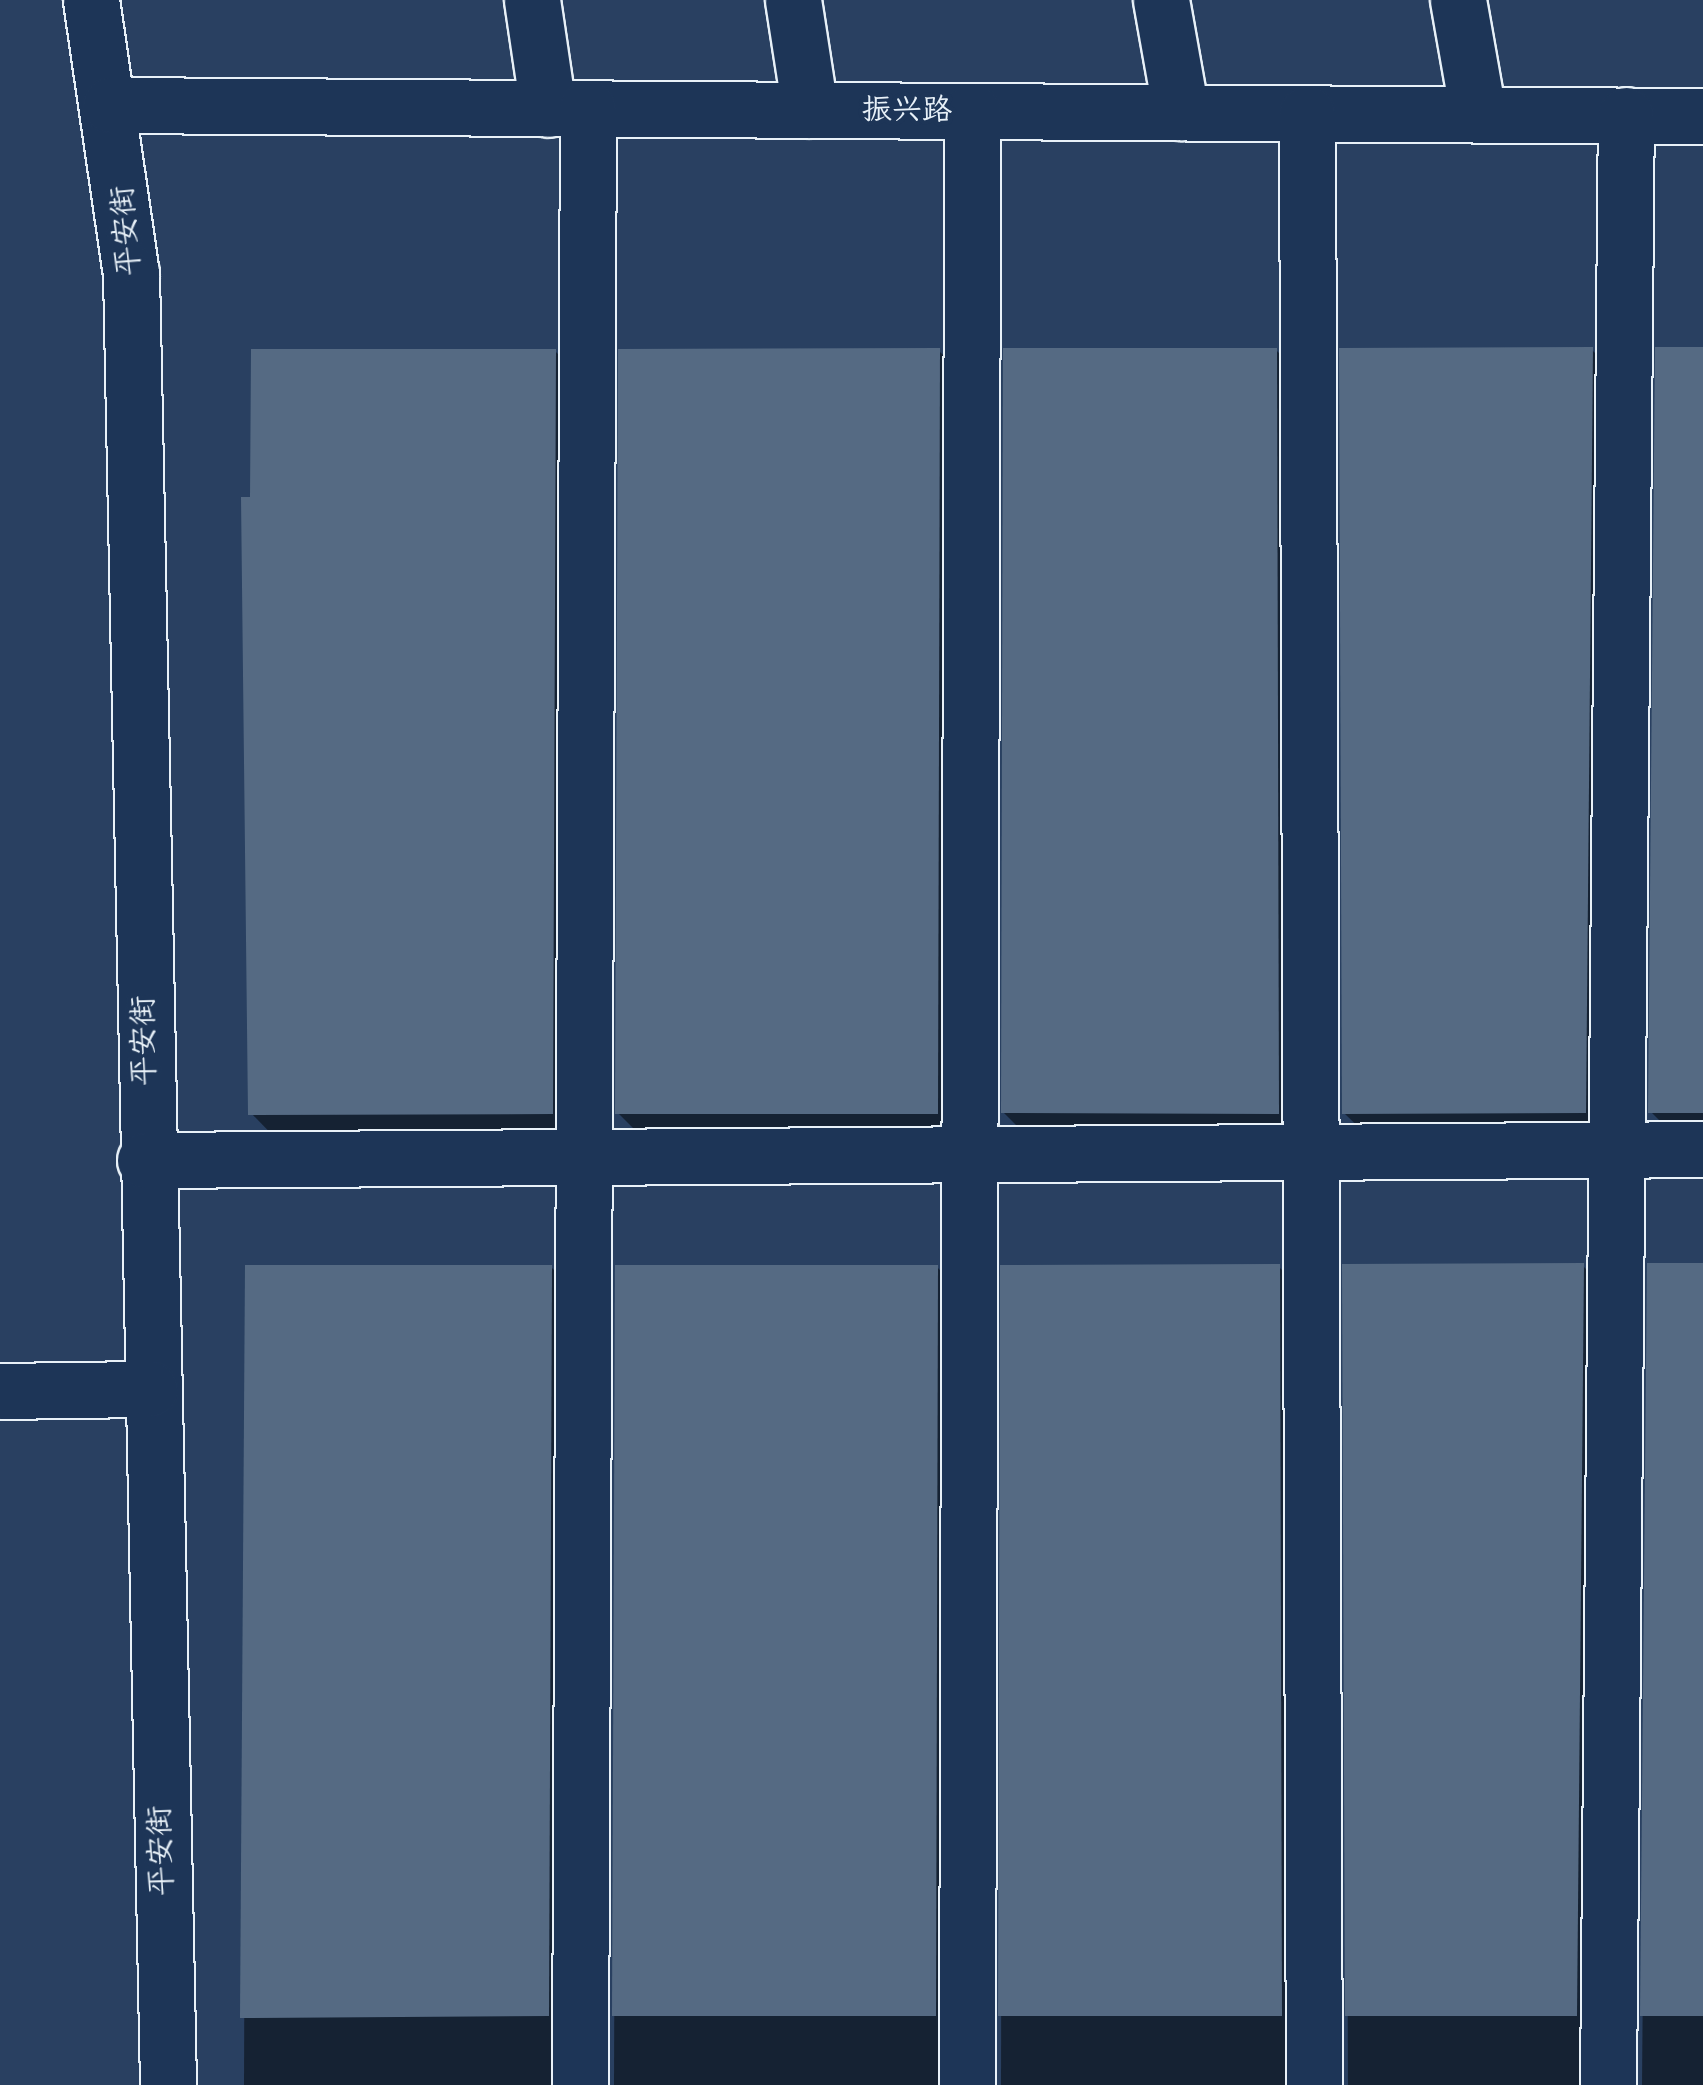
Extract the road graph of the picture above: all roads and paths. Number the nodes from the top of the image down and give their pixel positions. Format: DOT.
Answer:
graph roads {
  1 [pos="91,0"];
  2 [pos="532,0"];
  3 [pos="793,0"];
  4 [pos="1161,0"];
  5 [pos="1458,0"];
  6 [pos="110,106"];
  7 [pos="568,108"];
  8 [pos="810,110"];
  9 [pos="972,111"];
  10 [pos="1180,112"];
  11 [pos="1307,113"];
  12 [pos="1478,114"];
  13 [pos="1626,115"];
  14 [pos="1703,116"];
  15 [pos="1703,1149"];
  16 [pos="1617,1150"];
  17 [pos="1310,1152"];
  18 [pos="970,1154"];
  19 [pos="583,1157"];
  20 [pos="146,1160"];
  21 [pos="150,1389"];
  22 [pos="0,1391"];
  23 [pos="168,2085"];
  24 [pos="580,2085"];
  25 [pos="967,2085"];
  26 [pos="1314,2085"];
  27 [pos="1608,2085"];
  1 -- 6 [label="street, 平安街"];
  2 -- 7 [label="street"];
  3 -- 8 [label="street"];
  4 -- 10 [label="street"];
  5 -- 12 [label="street"];
  6 -- 7 [label="street, 振兴路"];
  6 -- 20 [label="street, 平安街"];
  7 -- 8 [label="street, 振兴路"];
  7 -- 19 [label="street"];
  8 -- 9 [label="street, 振兴路"];
  9 -- 10 [label="street, 振兴路"];
  9 -- 18 [label="street"];
  10 -- 11 [label="street, 振兴路"];
  11 -- 12 [label="street, 振兴路"];
  11 -- 17 [label="street"];
  12 -- 13 [label="street, 振兴路"];
  13 -- 14 [label="street, 振兴路"];
  13 -- 16 [label="street"];
  15 -- 16 [label="street"];
  16 -- 17 [label="street"];
  16 -- 27 [label="street"];
  17 -- 18 [label="street"];
  17 -- 26 [label="street"];
  18 -- 19 [label="street"];
  18 -- 25 [label="street"];
  19 -- 20 [label="street"];
  19 -- 24 [label="street"];
  20 -- 21 [label="street, 平安街"];
  21 -- 22 [label="street"];
  21 -- 23 [label="street, 平安街"];
}
